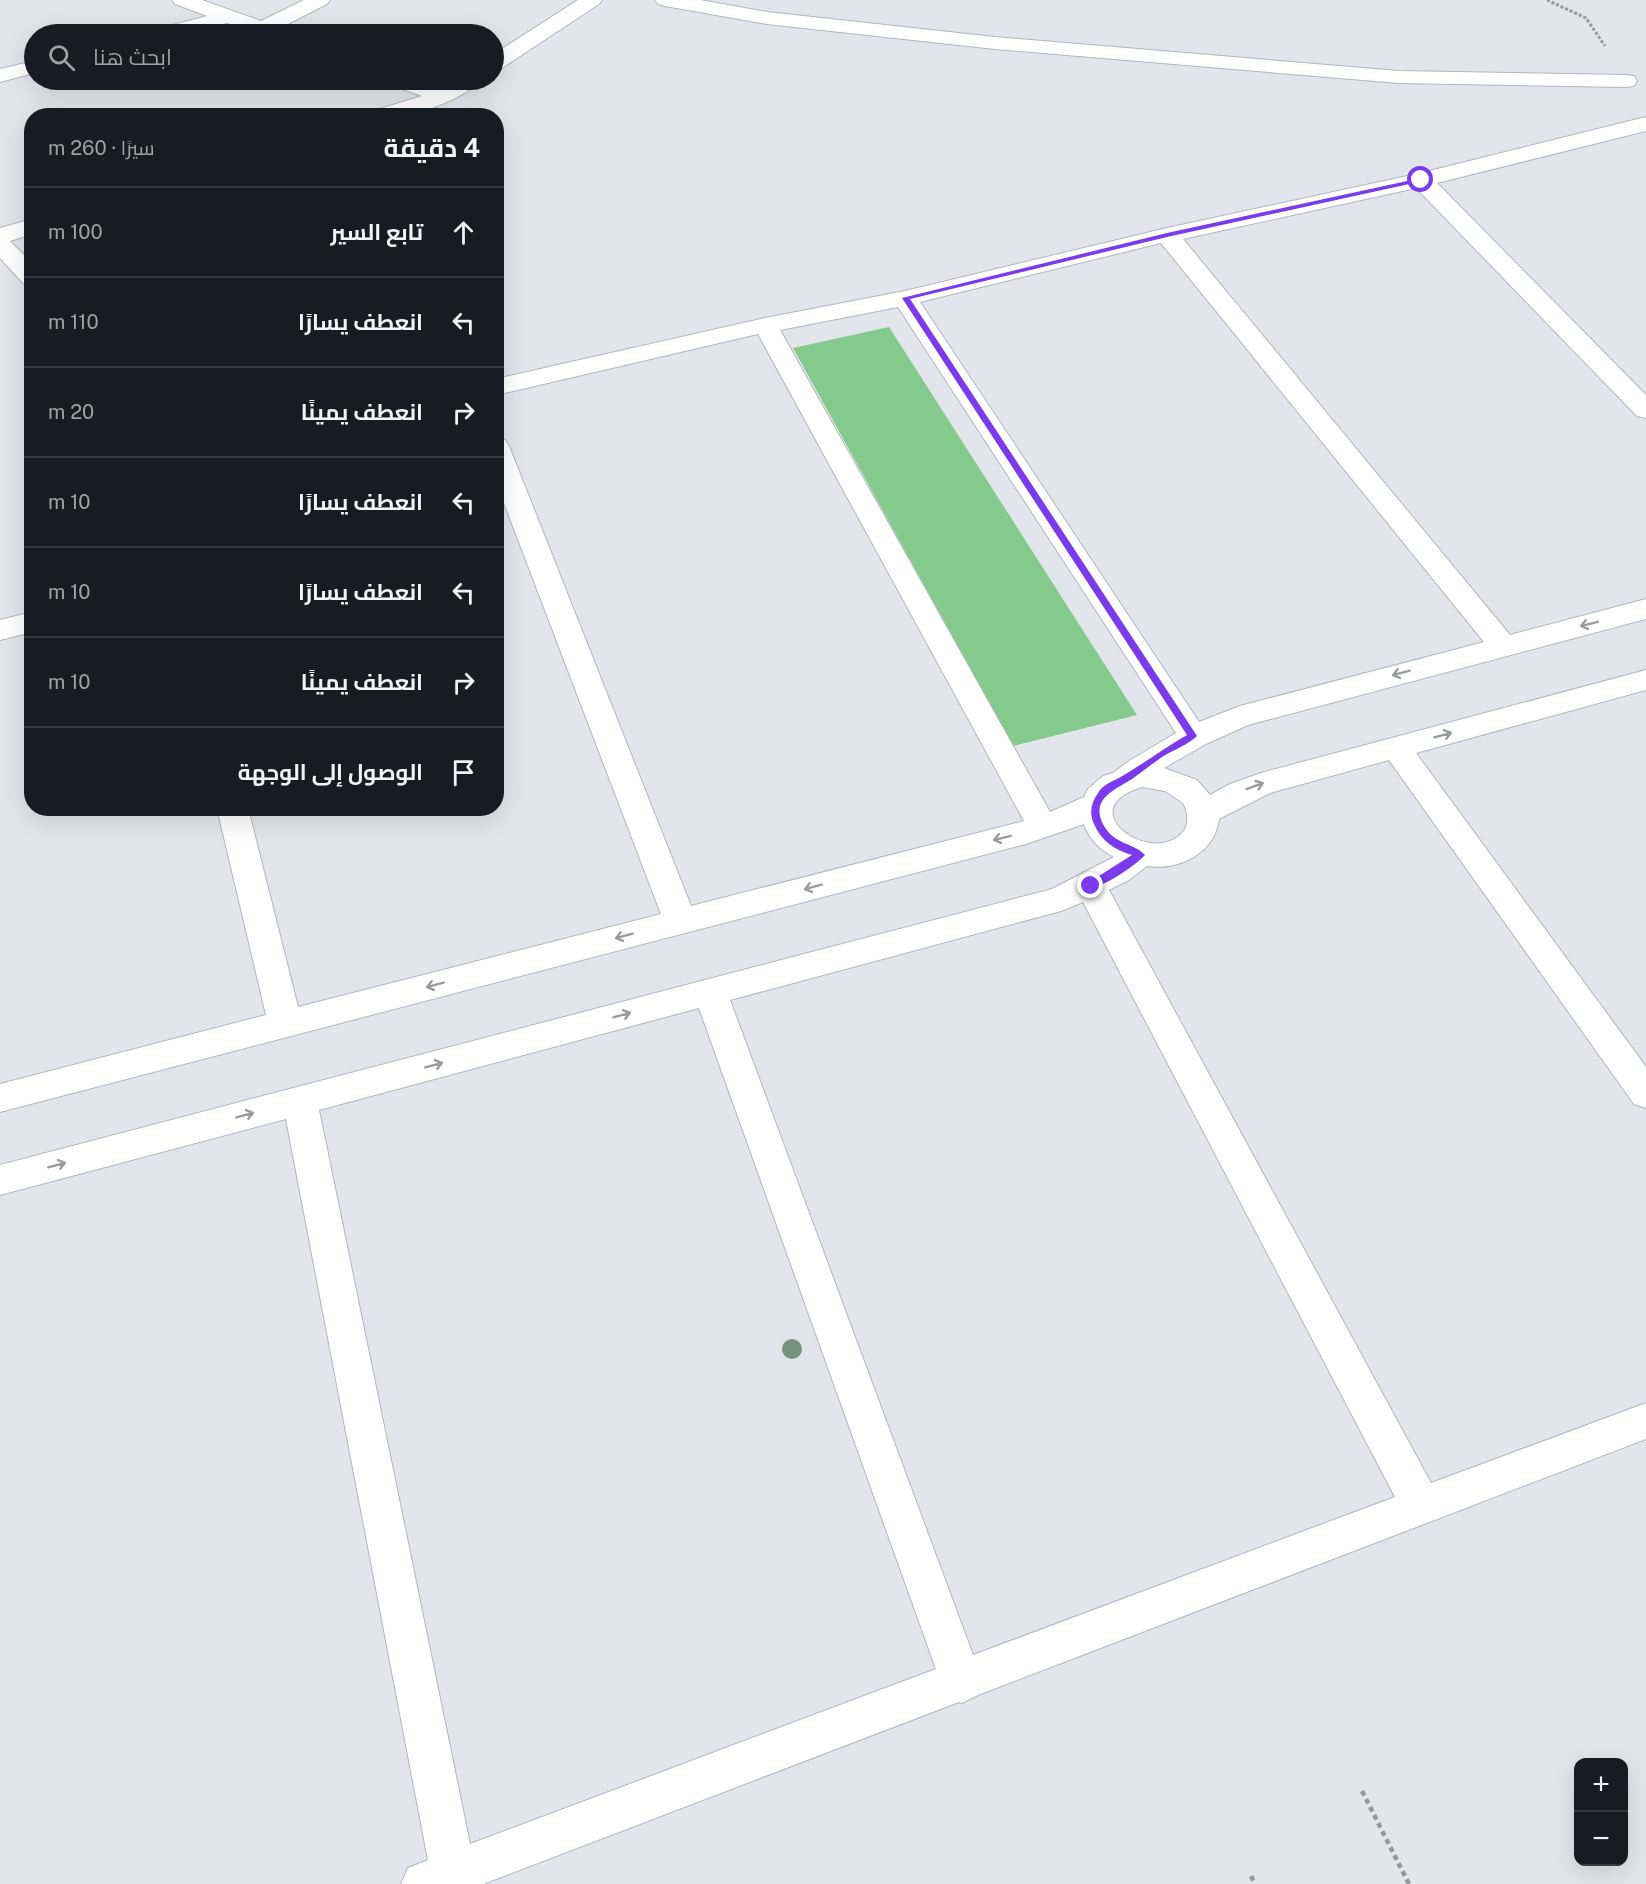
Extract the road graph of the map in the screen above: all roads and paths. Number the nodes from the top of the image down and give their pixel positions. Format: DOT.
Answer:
graph roads {
  1 [pos="182,0"];
  2 [pos="320,0"];
  3 [pos="592,0"];
  4 [pos="665,0"];
  5 [pos="1547,0"];
  6 [pos="227,17"];
  7 [pos="200,24"];
  8 [pos="247,24"];
  9 [pos="282,24"];
  10 [pos="504,57"];
  11 [pos="24,70"];
  12 [pos="0,76"];
  13 [pos="1626,81"];
  14 [pos="426,90"];
  15 [pos="453,90"];
  16 [pos="443,96"];
  17 [pos="406,108"];
  18 [pos="1646,124"];
  19 [pos="1421,180"];
  20 [pos="24,228"];
  21 [pos="1167,235"];
  22 [pos="0,236"];
  23 [pos="0,244"];
  24 [pos="24,270"];
  25 [pos="905,298"];
  26 [pos="765,325"];
  27 [pos="504,385"];
  28 [pos="1646,411"];
  29 [pos="504,467"];
  30 [pos="1646,609"];
  31 [pos="24,624"];
  32 [pos="0,630"];
  33 [pos="1503,646"];
  34 [pos="1646,680"];
  35 [pos="1193,736"];
  36 [pos="1396,748"];
  37 [pos="1126,778"];
  38 [pos="1096,805"];
  39 [pos="1203,813"];
  40 [pos="234,816"];
  41 [pos="1043,827"];
  42 [pos="1140,855"];
  43 [pos="1091,886"];
  44 [pos="680,921"];
  45 [pos="710,992"];
  46 [pos="285,1024"];
  47 [pos="1646,1094"];
  48 [pos="0,1098"];
  49 [pos="300,1101"];
  50 [pos="0,1180"];
  51 [pos="1646,1421"];
  52 [pos="1422,1507"];
  53 [pos="962,1682"];
  54 [pos="1362,1791"];
  55 [pos="1251,1876"];
  56 [pos="439,1879"];
  57 [pos="1255,1884"];
  58 [pos="1408,1884"];
  1 -- 6 [label="street"];
  2 -- 9 [label="street"];
  3 -- 10 [label="street"];
  4 -- 13 [label="street"];
  5 -- 13 [label="path"];
  6 -- 7 [label="street"];
  6 -- 8 [label="street"];
  11 -- 12 [label="street"];
  14 -- 16 [label="street"];
  15 -- 16 [label="street"];
  16 -- 17 [label="street"];
  18 -- 19 [label="street"];
  19 -- 21 [label="street"];
  19 -- 28 [label="street"];
  20 -- 22 [label="street"];
  21 -- 25 [label="street"];
  21 -- 33 [label="street"];
  23 -- 24 [label="street"];
  25 -- 26 [label="street"];
  25 -- 35 [label="street"];
  26 -- 27 [label="street"];
  26 -- 41 [label="street"];
  29 -- 44 [label="street"];
  30 -- 33 [label="street, one-way"];
  31 -- 32 [label="street"];
  33 -- 35 [label="street, one-way"];
  36 -- 34 [label="street, one-way"];
  35 -- 37 [label="street"];
  39 -- 36 [label="street, one-way"];
  36 -- 47 [label="street"];
  37 -- 38 [label="street"];
  37 -- 39 [label="street"];
  38 -- 41 [label="street"];
  38 -- 42 [label="street"];
  39 -- 42 [label="street"];
  40 -- 46 [label="street"];
  41 -- 44 [label="street, one-way"];
  42 -- 43 [label="street"];
  43 -- 45 [label="street"];
  43 -- 52 [label="street"];
  44 -- 46 [label="street, one-way"];
  49 -- 45 [label="street, one-way"];
  45 -- 53 [label="street"];
  46 -- 48 [label="street"];
  50 -- 49 [label="street, one-way"];
  49 -- 56 [label="street"];
  51 -- 52 [label="street"];
  52 -- 53 [label="street"];
  53 -- 56 [label="street"];
  54 -- 58 [label="path"];
  55 -- 57 [label="path"];
}
